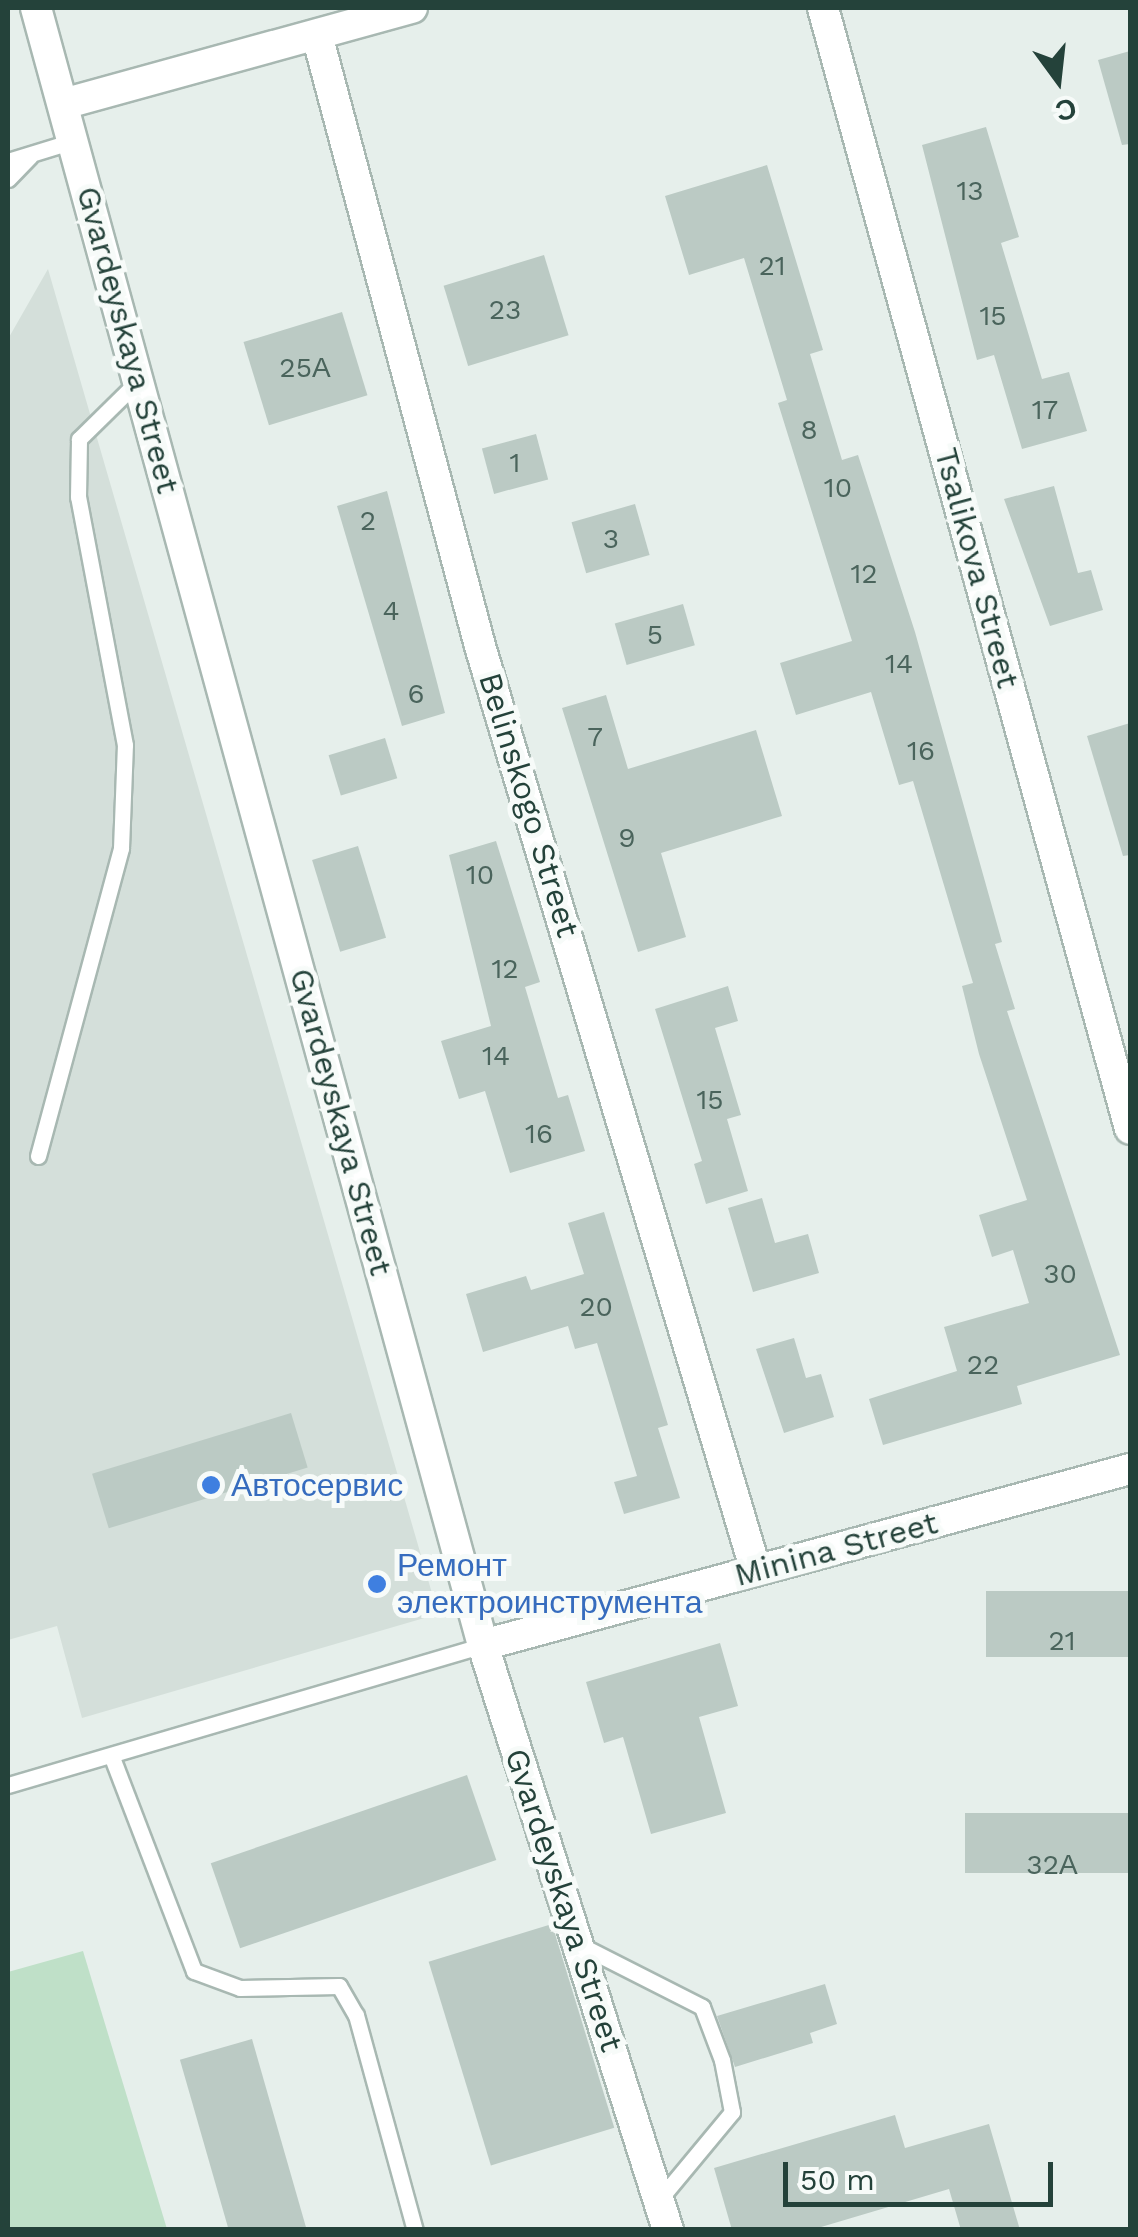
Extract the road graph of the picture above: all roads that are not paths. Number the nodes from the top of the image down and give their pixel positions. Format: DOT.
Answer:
graph roads {
  1 [pos="36,8"];
  2 [pos="412,8"];
  3 [pos="823,8"];
  4 [pos="316,34"];
  5 [pos="63,104"];
  6 [pos="73,141"];
  7 [pos="33,153"];
  8 [pos="8,161"];
  9 [pos="8,180"];
  10 [pos="138,380"];
  11 [pos="1130,1129"];
  12 [pos="38,1156"];
  13 [pos="1130,1469"];
  14 [pos="756,1571"];
  15 [pos="484,1646"];
  16 [pos="113,1760"];
  17 [pos="8,1786"];
  18 [pos="578,1944"];
  19 [pos="663,2215"];
  20 [pos="416,2230"];
  1 -- 5 [label="street, Gvardeyskaya Street"];
  2 -- 4 [label="street"];
  3 -- 11 [label="street, Tsalikova Street"];
  4 -- 5 [label="street"];
  4 -- 14 [label="street, Belinskogo Street"];
  5 -- 6 [label="street, Gvardeyskaya Street"];
  6 -- 7 [label="lane"];
  6 -- 10 [label="street, Gvardeyskaya Street"];
  7 -- 8 [label="lane"];
  7 -- 9 [label="lane"];
  10 -- 12 [label="lane"];
  10 -- 15 [label="street, Gvardeyskaya Street"];
  13 -- 14 [label="street, Minina Street"];
  14 -- 15 [label="street, Minina Street"];
  15 -- 16 [label="lane"];
  15 -- 18 [label="street, Gvardeyskaya Street"];
  16 -- 17 [label="lane"];
  16 -- 20 [label="lane"];
  18 -- 19 [label="street, Gvardeyskaya Street"];
  18 -- 19 [label="lane"];
}
